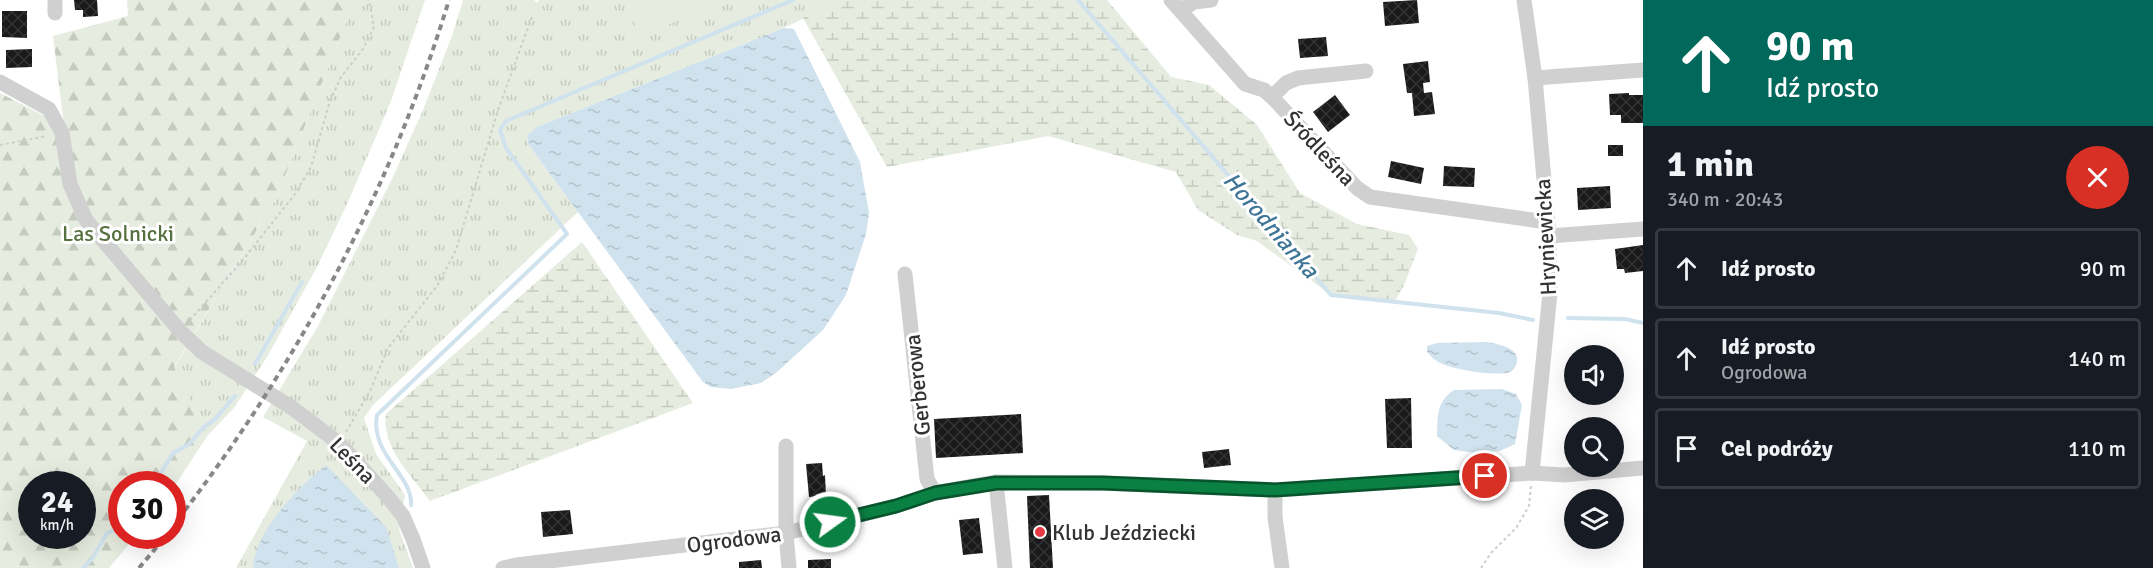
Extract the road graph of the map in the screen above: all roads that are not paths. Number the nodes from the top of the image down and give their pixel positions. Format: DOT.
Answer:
graph roads {
  1 [pos="1211,0"];
  2 [pos="1524,0"];
  3 [pos="1176,5"];
  4 [pos="1643,70"];
  5 [pos="1366,71"];
  6 [pos="1535,78"];
  7 [pos="0,82"];
  8 [pos="1272,97"];
  9 [pos="1548,229"];
  10 [pos="1643,229"];
  11 [pos="905,274"];
  12 [pos="786,446"];
  13 [pos="1643,468"];
  14 [pos="1532,473"];
  15 [pos="996,483"];
  16 [pos="1275,490"];
  17 [pos="935,493"];
  18 [pos="786,533"];
  19 [pos="423,568"];
  20 [pos="503,568"];
  21 [pos="789,568"];
  22 [pos="1005,568"];
  23 [pos="1282,568"];
  1 -- 3 [label="street"];
  2 -- 6 [label="street, Hryniewicka"];
  3 -- 8 [label="street, Śródleśna"];
  4 -- 6 [label="street"];
  5 -- 8 [label="street"];
  6 -- 9 [label="street, Hryniewicka"];
  7 -- 19 [label="street, Leśna"];
  8 -- 9 [label="street, Śródleśna"];
  9 -- 10 [label="street, Śródleśna"];
  9 -- 14 [label="street, Hryniewicka"];
  11 -- 17 [label="street, Gerberowa"];
  12 -- 18 [label="street"];
  13 -- 14 [label="street"];
  14 -- 16 [label="street"];
  15 -- 16 [label="street, Ogrodowa"];
  15 -- 17 [label="street, Ogrodowa"];
  15 -- 22 [label="street"];
  16 -- 23 [label="street"];
  17 -- 18 [label="street, Ogrodowa"];
  18 -- 20 [label="street, Ogrodowa"];
  18 -- 21 [label="street"];
}
